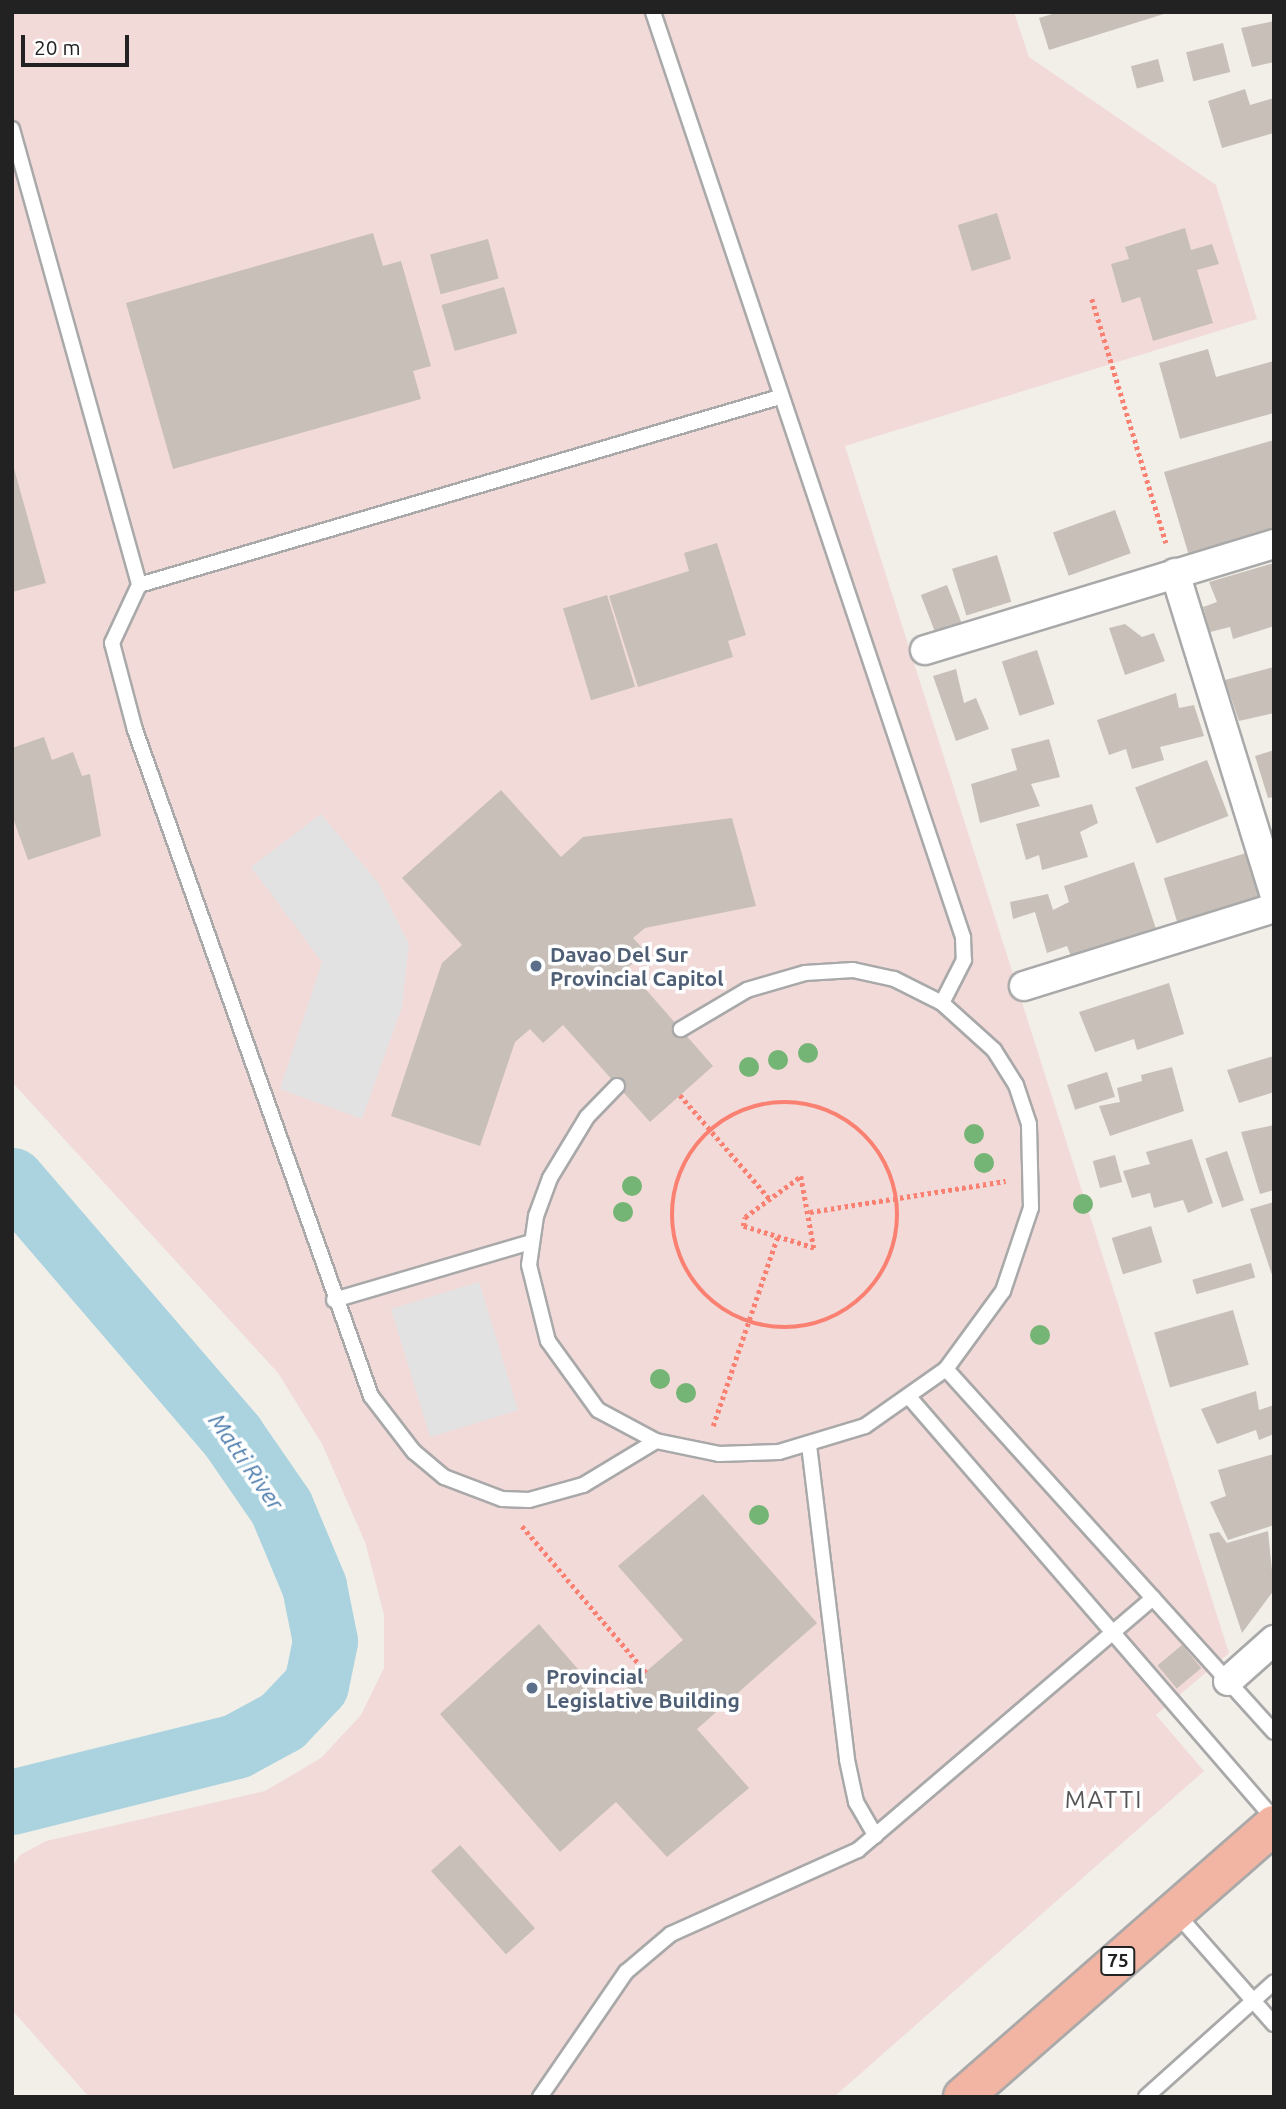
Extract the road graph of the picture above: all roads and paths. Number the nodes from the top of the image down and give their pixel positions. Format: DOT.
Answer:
graph roads {
  1 [pos="653,12"];
  2 [pos="12,129"];
  3 [pos="1092,299"];
  4 [pos="780,397"];
  5 [pos="1274,544"];
  6 [pos="1175,573"];
  7 [pos="139,585"];
  8 [pos="925,650"];
  9 [pos="1274,893"];
  10 [pos="1274,908"];
  11 [pos="1024,986"];
  12 [pos="942,1003"];
  13 [pos="681,1029"];
  14 [pos="617,1086"];
  15 [pos="680,1095"];
  16 [pos="710,1130"];
  17 [pos="1032,1177"];
  18 [pos="769,1198"];
  19 [pos="897,1198"];
  20 [pos="810,1212"];
  21 [pos="777,1238"];
  22 [pos="531,1242"];
  23 [pos="334,1300"];
  24 [pos="749,1321"];
  25 [pos="946,1368"];
  26 [pos="910,1398"];
  27 [pos="656,1441"];
  28 [pos="809,1445"];
  29 [pos="704,1451"];
  30 [pos="502,1499"];
  31 [pos="1153,1598"];
  32 [pos="1113,1633"];
  33 [pos="1272,1648"];
  34 [pos="646,1672"];
  35 [pos="1228,1681"];
  36 [pos="1274,1732"];
  37 [pos="1274,1819"];
  38 [pos="1274,1825"];
  39 [pos="876,1836"];
  40 [pos="1175,1912"];
  41 [pos="1274,1982"];
  42 [pos="1253,2000"];
  43 [pos="1274,2024"];
  44 [pos="540,2097"];
  45 [pos="963,2097"];
  46 [pos="1146,2097"];
  1 -- 4 [label="lane"];
  2 -- 7 [label="lane"];
  3 -- 6 [label="path"];
  4 -- 7 [label="lane"];
  4 -- 12 [label="lane"];
  5 -- 6 [label="street"];
  6 -- 8 [label="street"];
  6 -- 9 [label="street"];
  7 -- 23 [label="lane"];
  10 -- 11 [label="street"];
  12 -- 13 [label="lane"];
  12 -- 17 [label="lane"];
  14 -- 22 [label="lane"];
  15 -- 16 [label="path"];
  16 -- 18 [label="path"];
  16 -- 19 [label="path"];
  16 -- 24 [label="path"];
  17 -- 19 [label="path"];
  17 -- 25 [label="lane"];
  18 -- 20 [label="path"];
  18 -- 21 [label="path"];
  19 -- 20 [label="path"];
  19 -- 24 [label="path"];
  20 -- 21 [label="path"];
  21 -- 24 [label="path"];
  22 -- 23 [label="lane"];
  22 -- 27 [label="lane"];
  23 -- 30 [label="lane"];
  24 -- 29 [label="path"];
  25 -- 26 [label="lane"];
  25 -- 31 [label="lane"];
  26 -- 28 [label="lane"];
  26 -- 32 [label="lane"];
  27 -- 29 [label="lane"];
  27 -- 30 [label="lane"];
  28 -- 29 [label="lane"];
  28 -- 39 [label="lane"];
  30 -- 34 [label="path"];
  31 -- 32 [label="lane"];
  31 -- 35 [label="lane"];
  32 -- 37 [label="lane"];
  32 -- 39 [label="lane"];
  33 -- 35 [label="street"];
  35 -- 36 [label="lane"];
  38 -- 40 [label="highway, 75"];
  39 -- 44 [label="lane"];
  40 -- 42 [label="lane"];
  40 -- 45 [label="highway, 75"];
  41 -- 42 [label="lane"];
  42 -- 43 [label="lane"];
  42 -- 46 [label="lane"];
}
